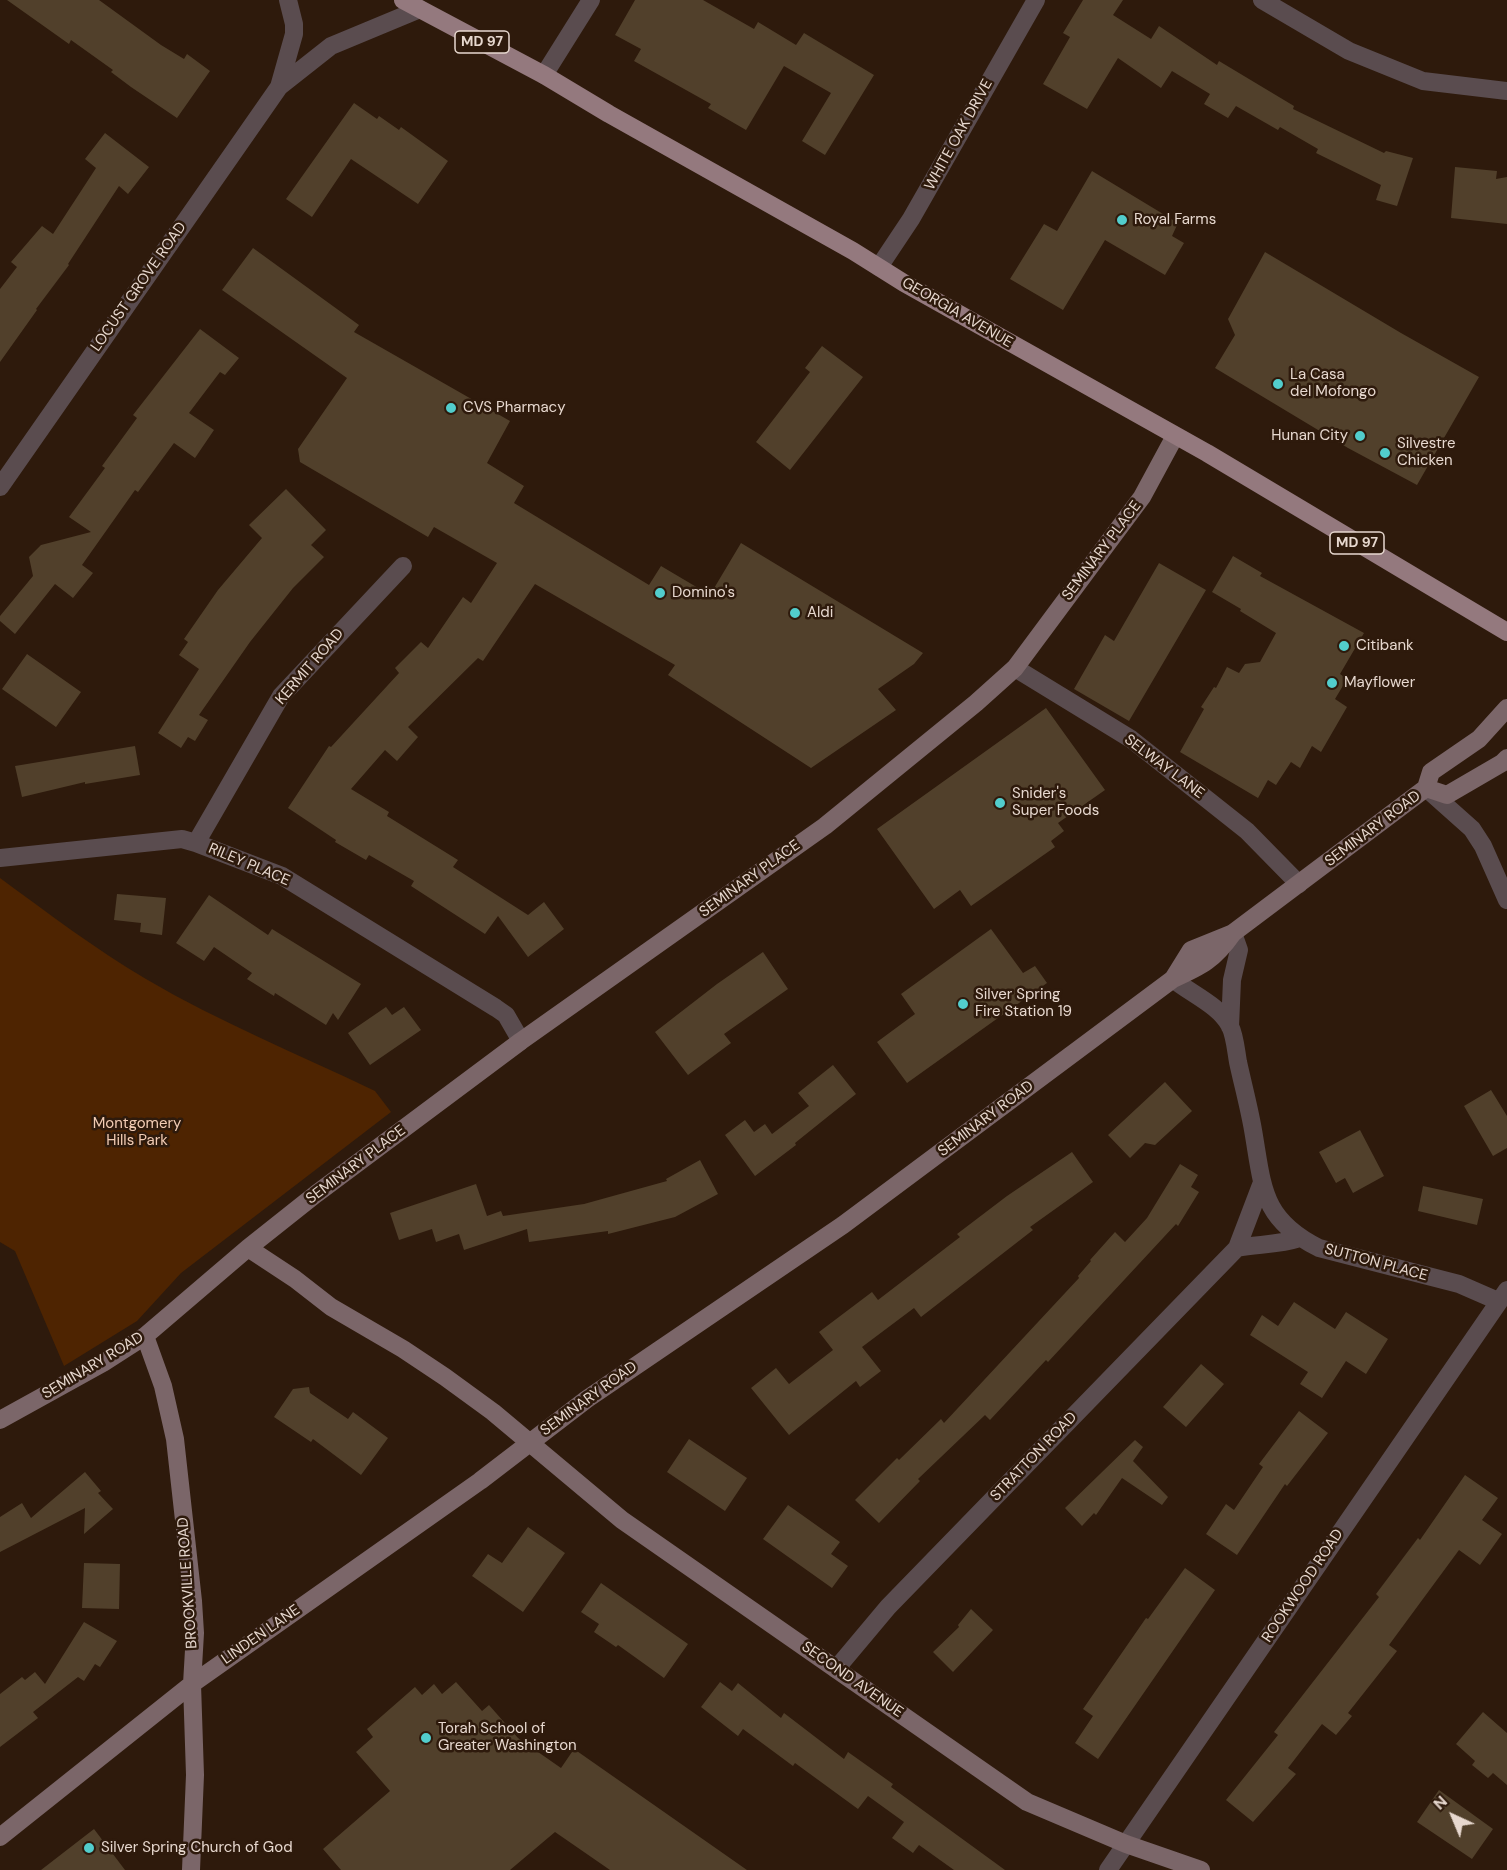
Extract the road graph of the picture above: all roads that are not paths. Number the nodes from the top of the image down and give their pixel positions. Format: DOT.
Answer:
graph roads {
  1 [pos="288,0"];
  2 [pos="404,0"];
  3 [pos="591,0"];
  4 [pos="1036,0"];
  5 [pos="1262,0"];
  6 [pos="420,9"];
  7 [pos="544,75"];
  8 [pos="279,87"];
  9 [pos="1507,91"];
  10 [pos="879,267"];
  11 [pos="1175,436"];
  12 [pos="0,487"];
  13 [pos="403,566"];
  14 [pos="1507,632"];
  15 [pos="1015,668"];
  16 [pos="1507,708"];
  17 [pos="1507,758"];
  18 [pos="1426,788"];
  19 [pos="196,843"];
  20 [pos="0,858"];
  21 [pos="1299,884"];
  22 [pos="1507,900"];
  23 [pos="1233,933"];
  24 [pos="1173,980"];
  25 [pos="1230,1027"];
  26 [pos="521,1041"];
  27 [pos="1262,1185"];
  28 [pos="1300,1238"];
  29 [pos="248,1248"];
  30 [pos="1237,1248"];
  31 [pos="1502,1296"];
  32 [pos="145,1336"];
  33 [pos="0,1420"];
  34 [pos="530,1442"];
  35 [pos="836,1669"];
  36 [pos="192,1684"];
  37 [pos="0,1837"];
  38 [pos="1126,1844"];
  39 [pos="191,1870"];
  40 [pos="1108,1870"];
  41 [pos="1201,1870"];
  1 -- 8 [label="street, LOCUST GROVE ROAD"];
  2 -- 6 [label="main road, GEORGIA AVENUE / MD 97"];
  3 -- 7 [label="street"];
  4 -- 10 [label="street, WHITE OAK DRIVE"];
  5 -- 9 [label="street"];
  6 -- 7 [label="main road, GEORGIA AVENUE / MD 97"];
  6 -- 8 [label="street, LOCUST GROVE ROAD"];
  7 -- 10 [label="main road, GEORGIA AVENUE / MD 97"];
  8 -- 12 [label="street, LOCUST GROVE ROAD"];
  10 -- 11 [label="main road, GEORGIA AVENUE / MD 97"];
  11 -- 14 [label="main road, GEORGIA AVENUE / MD 97"];
  11 -- 15 [label="street, SEMINARY PLACE"];
  13 -- 19 [label="street, KERMIT ROAD"];
  15 -- 21 [label="street, SELWAY LANE"];
  15 -- 26 [label="street, SEMINARY PLACE"];
  16 -- 18 [label="street, SEMINARY ROAD"];
  17 -- 18 [label="street, SEMINARY ROAD"];
  18 -- 21 [label="street, SEMINARY ROAD"];
  18 -- 22 [label="street"];
  19 -- 20 [label="street, RILEY PLACE"];
  19 -- 26 [label="street, RILEY PLACE"];
  21 -- 23 [label="street, SEMINARY ROAD"];
  23 -- 24 [label="street, SEMINARY ROAD"];
  23 -- 25 [label="street, SUTTON PLACE"];
  24 -- 25 [label="street"];
  24 -- 34 [label="street, SEMINARY ROAD"];
  25 -- 27 [label="street, SUTTON PLACE"];
  26 -- 29 [label="street, SEMINARY PLACE"];
  27 -- 28 [label="street, SUTTON PLACE"];
  27 -- 30 [label="street, STRATTON ROAD"];
  28 -- 30 [label="street"];
  28 -- 31 [label="street, SUTTON PLACE"];
  29 -- 32 [label="street, SEMINARY ROAD"];
  29 -- 34 [label="street, SEMINARY ROAD"];
  30 -- 35 [label="street, STRATTON ROAD"];
  31 -- 38 [label="street, ROOKWOOD ROAD"];
  32 -- 33 [label="street, SEMINARY ROAD"];
  32 -- 36 [label="street, BROOKVILLE ROAD"];
  34 -- 35 [label="street, SECOND AVENUE"];
  34 -- 36 [label="street, LINDEN LANE"];
  35 -- 38 [label="street, SECOND AVENUE"];
  36 -- 37 [label="street, LINDEN LANE"];
  36 -- 39 [label="street, BROOKVILLE ROAD"];
  38 -- 40 [label="street, ROOKWOOD ROAD"];
  38 -- 41 [label="street, SECOND AVENUE"];
}
